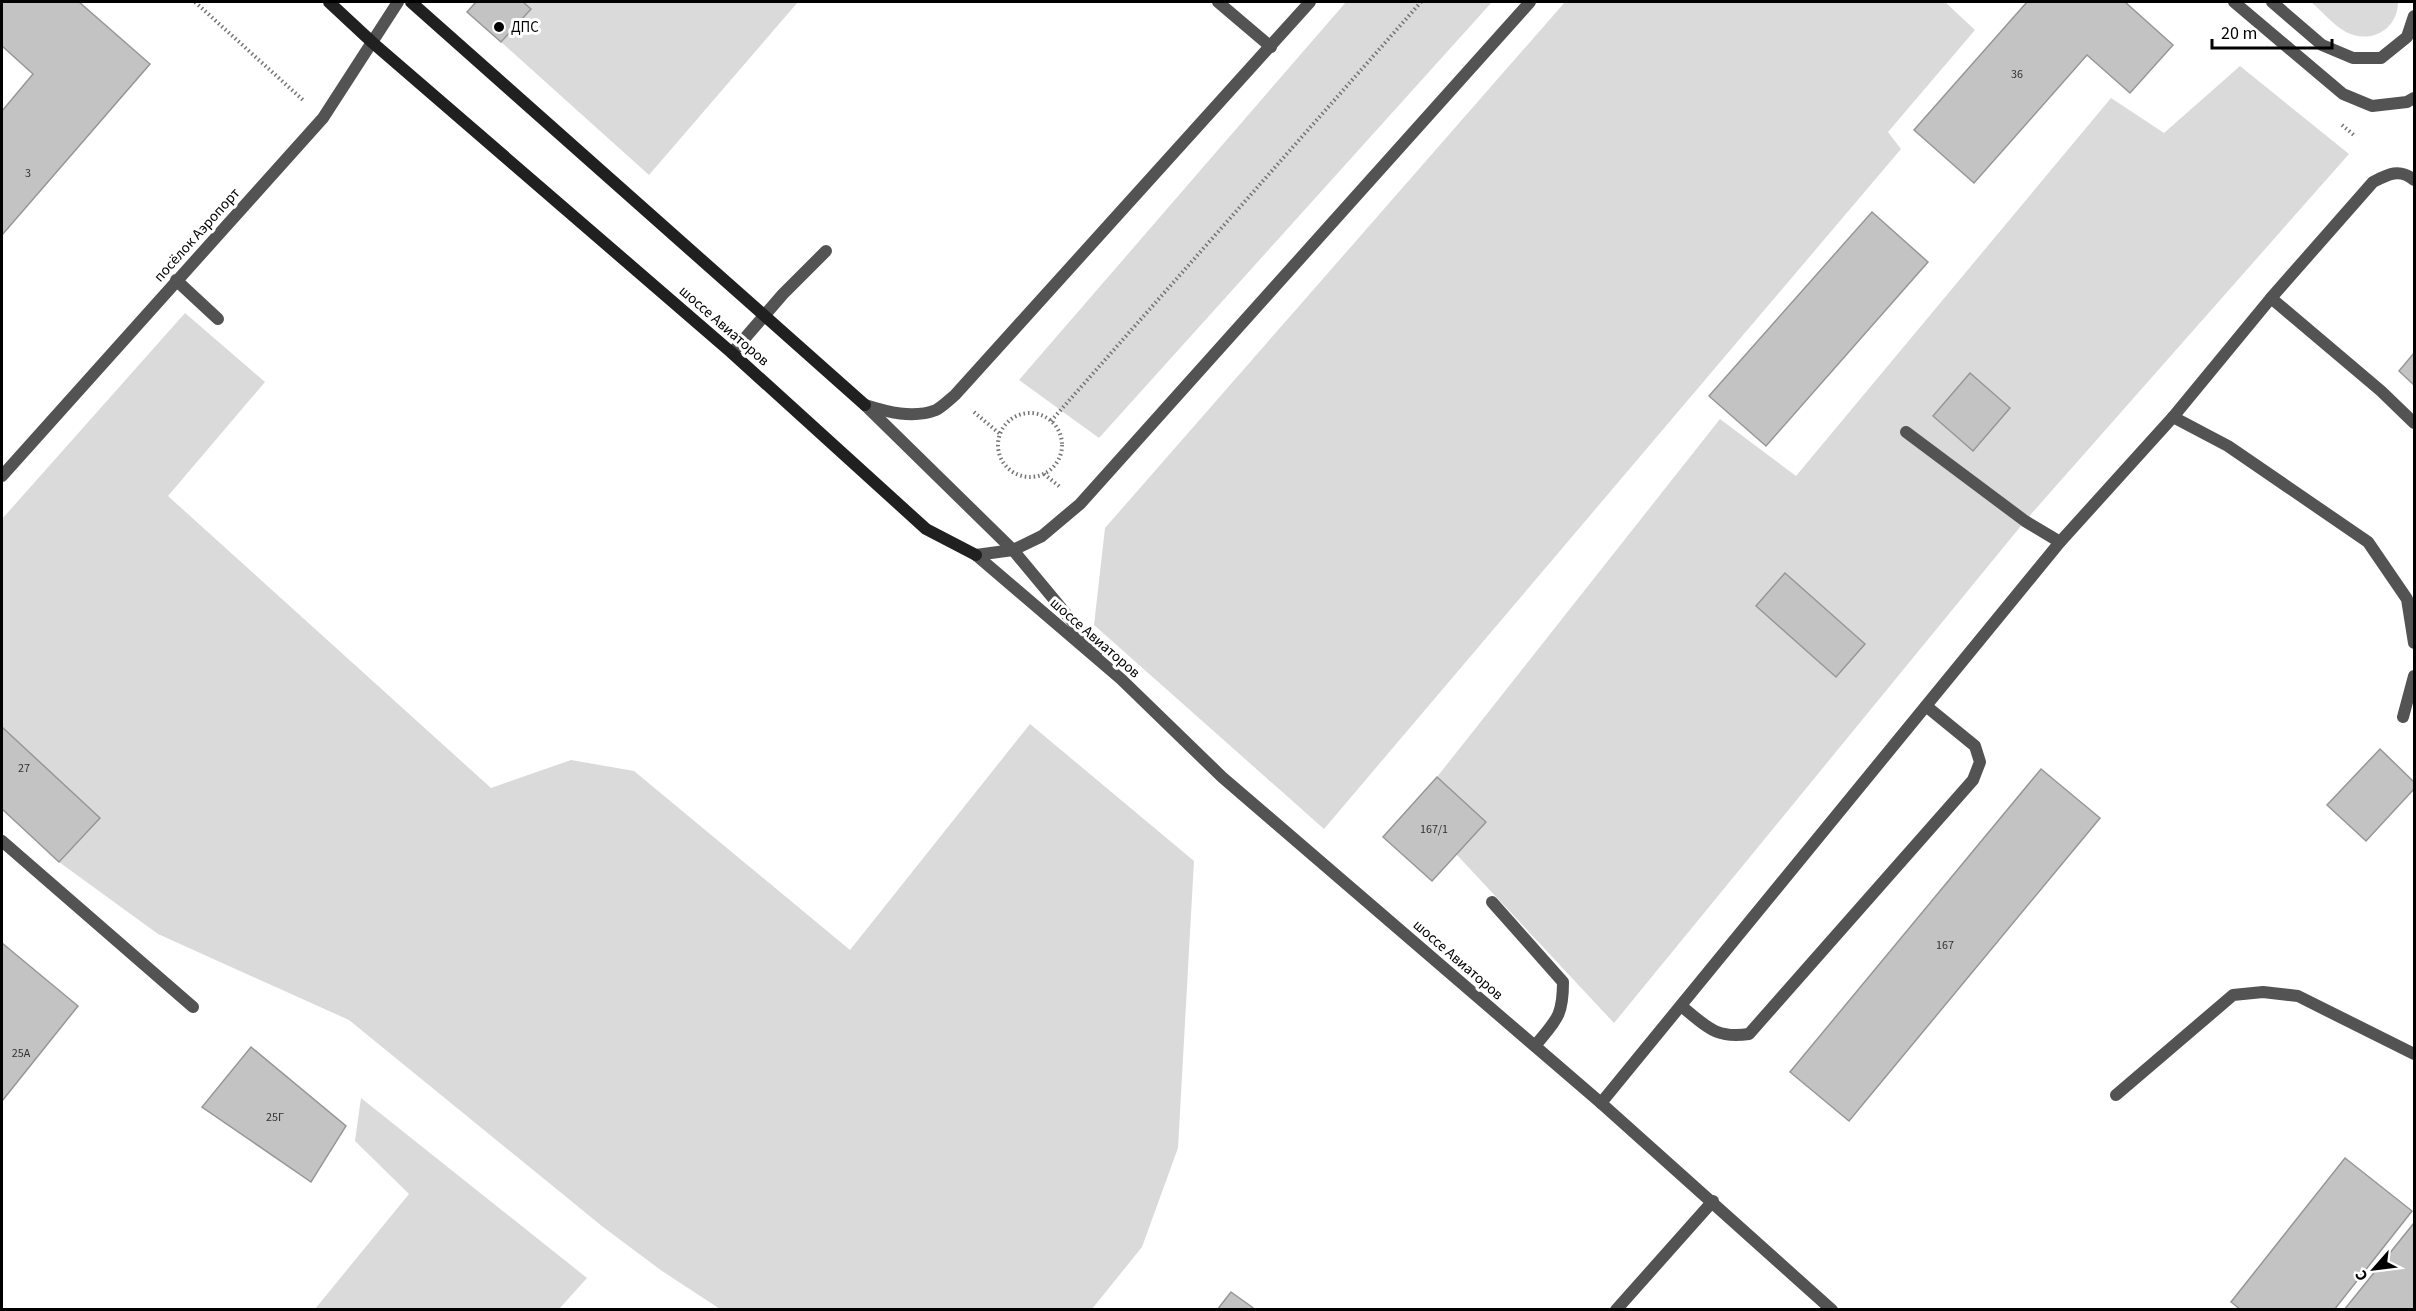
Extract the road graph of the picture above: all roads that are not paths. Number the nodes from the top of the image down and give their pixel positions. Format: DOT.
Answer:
graph roads {
  1 [pos="329,2"];
  2 [pos="398,2"];
  3 [pos="411,2"];
  4 [pos="1218,2"];
  5 [pos="1310,2"];
  6 [pos="1530,2"];
  7 [pos="2234,2"];
  8 [pos="2272,2"];
  9 [pos="2415,16"];
  10 [pos="373,43"];
  11 [pos="1271,47"];
  12 [pos="2415,98"];
  13 [pos="2415,180"];
  14 [pos="826,250"];
  15 [pos="176,280"];
  16 [pos="2271,298"];
  17 [pos="764,316"];
  18 [pos="218,319"];
  19 [pos="732,353"];
  20 [pos="865,405"];
  21 [pos="2173,417"];
  22 [pos="2415,423"];
  23 [pos="1906,432"];
  24 [pos="2,476"];
  25 [pos="2060,542"];
  26 [pos="1013,550"];
  27 [pos="976,555"];
  28 [pos="2415,643"];
  29 [pos="2415,676"];
  30 [pos="1121,679"];
  31 [pos="1926,706"];
  32 [pos="2403,717"];
  33 [pos="2,841"];
  34 [pos="1492,902"];
  35 [pos="1681,1006"];
  36 [pos="193,1007"];
  37 [pos="1535,1046"];
  38 [pos="2415,1054"];
  39 [pos="2116,1095"];
  40 [pos="1601,1102"];
  41 [pos="1713,1201"];
  42 [pos="1616,1310"];
  43 [pos="1832,1310"];
  1 -- 10 [label="main road, шоссе Авиаторов"];
  2 -- 10 [label="street, посёлок Аэропорт"];
  3 -- 17 [label="main road"];
  4 -- 11 [label="street"];
  5 -- 11 [label="street"];
  6 -- 26 [label="street"];
  7 -- 12 [label="street"];
  8 -- 9 [label="street"];
  10 -- 15 [label="street, посёлок Аэропорт"];
  10 -- 19 [label="main road, шоссе Авиаторов"];
  11 -- 20 [label="street"];
  13 -- 16 [label="street"];
  14 -- 17 [label="street"];
  15 -- 18 [label="street"];
  15 -- 24 [label="street, посёлок Аэропорт"];
  16 -- 21 [label="street"];
  16 -- 22 [label="street"];
  17 -- 19 [label="street"];
  17 -- 20 [label="main road"];
  19 -- 27 [label="main road, шоссе Авиаторов"];
  20 -- 26 [label="street"];
  21 -- 25 [label="street"];
  21 -- 28 [label="street"];
  23 -- 25 [label="street"];
  25 -- 31 [label="street"];
  26 -- 27 [label="street"];
  26 -- 30 [label="street"];
  27 -- 30 [label="street, шоссе Авиаторов"];
  29 -- 32 [label="street"];
  30 -- 37 [label="street, шоссе Авиаторов"];
  31 -- 35 [label="street"];
  31 -- 35 [label="street"];
  33 -- 36 [label="street"];
  34 -- 37 [label="street"];
  35 -- 40 [label="street"];
  37 -- 40 [label="street, шоссе Авиаторов"];
  38 -- 39 [label="street"];
  40 -- 41 [label="street, шоссе Авиаторов"];
  41 -- 42 [label="street"];
  41 -- 43 [label="street, шоссе Авиаторов"];
}
